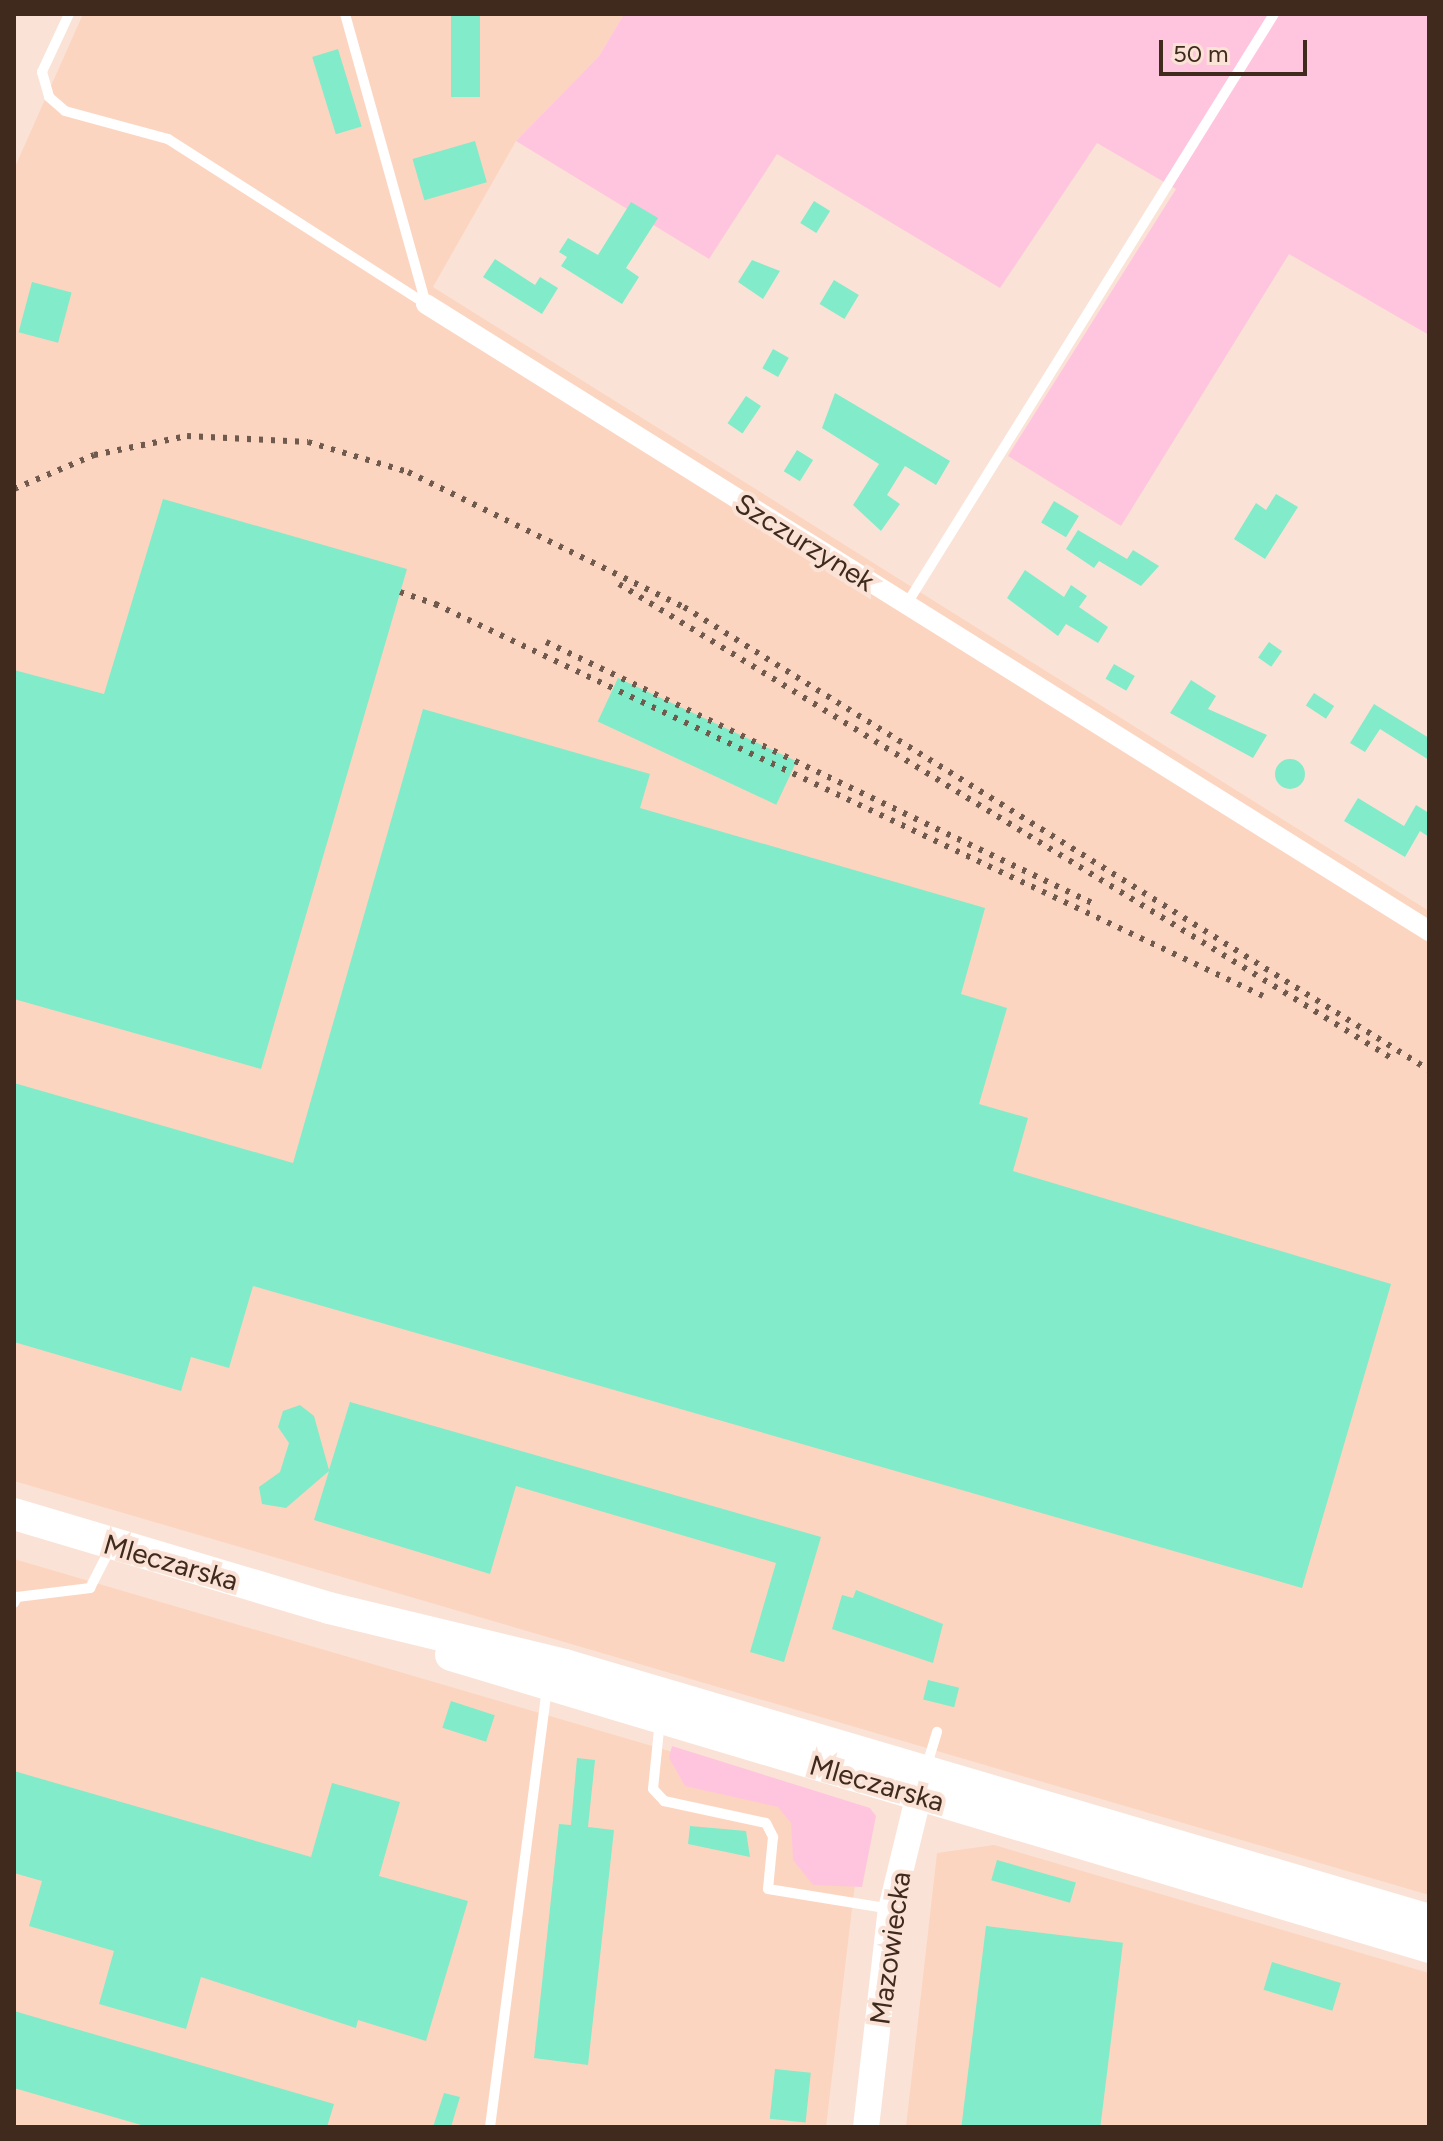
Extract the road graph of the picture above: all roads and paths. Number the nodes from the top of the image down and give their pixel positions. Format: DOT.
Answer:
graph roads {
  1 [pos="69,14"];
  2 [pos="345,14"];
  3 [pos="1274,14"];
  4 [pos="426,304"];
  5 [pos="906,605"];
  6 [pos="1429,931"];
  7 [pos="14,1514"];
  8 [pos="111,1545"];
  9 [pos="14,1603"];
  10 [pos="329,1608"];
  11 [pos="547,1686"];
  12 [pos="663,1707"];
  13 [pos="937,1732"];
  14 [pos="921,1783"];
  15 [pos="891,1909"];
  16 [pos="1429,1920"];
  17 [pos="1429,1947"];
  18 [pos="490,2127"];
  19 [pos="866,2127"];
  1 -- 4 [label="lane"];
  2 -- 4 [label="lane"];
  3 -- 5 [label="lane"];
  4 -- 5 [label="street, Szczurzynek"];
  5 -- 6 [label="street, Szczurzynek"];
  7 -- 8 [label="main road, Mleczarska"];
  8 -- 9 [label="lane"];
  8 -- 10 [label="main road, Mleczarska"];
  10 -- 11 [label="main road, Mleczarska"];
  10 -- 12 [label="main road, Mleczarska"];
  11 -- 12 [label="main road, Mleczarska"];
  11 -- 18 [label="lane"];
  12 -- 14 [label="main road, Mleczarska"];
  12 -- 15 [label="lane"];
  13 -- 14 [label="lane"];
  14 -- 15 [label="street, Mazowiecka"];
  14 -- 16 [label="main road, Mleczarska"];
  14 -- 17 [label="main road, Mleczarska"];
  15 -- 19 [label="street, Mazowiecka"];
}
